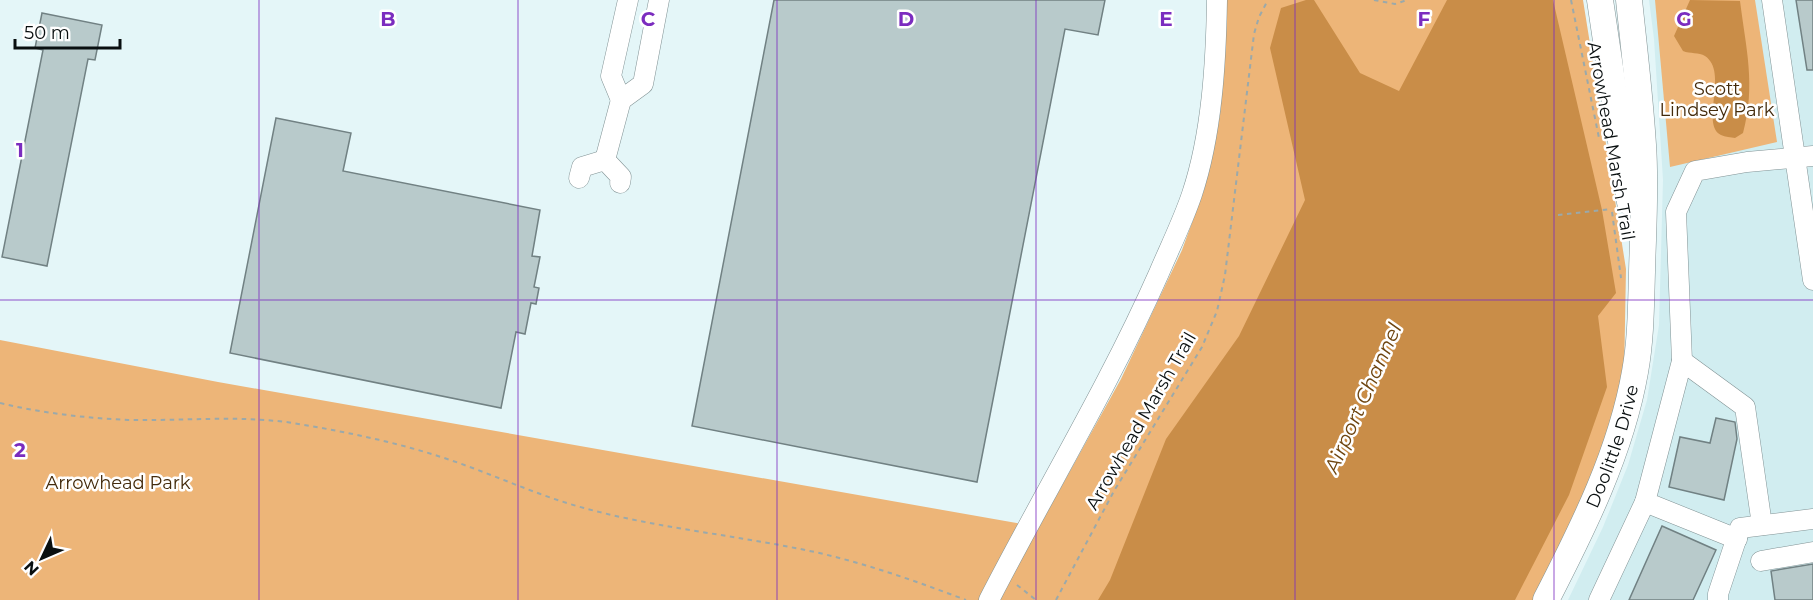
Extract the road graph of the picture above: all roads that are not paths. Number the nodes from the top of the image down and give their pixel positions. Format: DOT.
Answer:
graph roads {
  1 [pos="628,0"];
  2 [pos="659,0"];
  3 [pos="1217,0"];
  4 [pos="1600,0"];
  5 [pos="1629,0"];
  6 [pos="1772,0"];
  7 [pos="621,100"];
  8 [pos="1803,157"];
  9 [pos="605,160"];
  10 [pos="579,178"];
  11 [pos="620,183"];
  12 [pos="1813,280"];
  13 [pos="1632,285"];
  14 [pos="1682,361"];
  15 [pos="1645,502"];
  16 [pos="1813,519"];
  17 [pos="1762,525"];
  18 [pos="1737,539"];
  19 [pos="1813,552"];
  20 [pos="1761,561"];
  21 [pos="989,600"];
  22 [pos="1546,600"];
  23 [pos="1599,600"];
  24 [pos="1718,600"];
  1 -- 7 [label="street"];
  2 -- 7 [label="street"];
  3 -- 21 [label="street"];
  4 -- 13 [label="main road, Doolittle Drive"];
  5 -- 13 [label="main road, Doolittle Drive"];
  6 -- 8 [label="street"];
  7 -- 9 [label="street"];
  8 -- 12 [label="street"];
  8 -- 14 [label="street"];
  9 -- 10 [label="street"];
  9 -- 11 [label="street"];
  13 -- 22 [label="main road, Doolittle Drive"];
  14 -- 15 [label="street"];
  14 -- 17 [label="street"];
  15 -- 18 [label="street"];
  15 -- 23 [label="street"];
  16 -- 17 [label="street"];
  17 -- 18 [label="street"];
  18 -- 24 [label="street"];
  19 -- 20 [label="street"];
}
